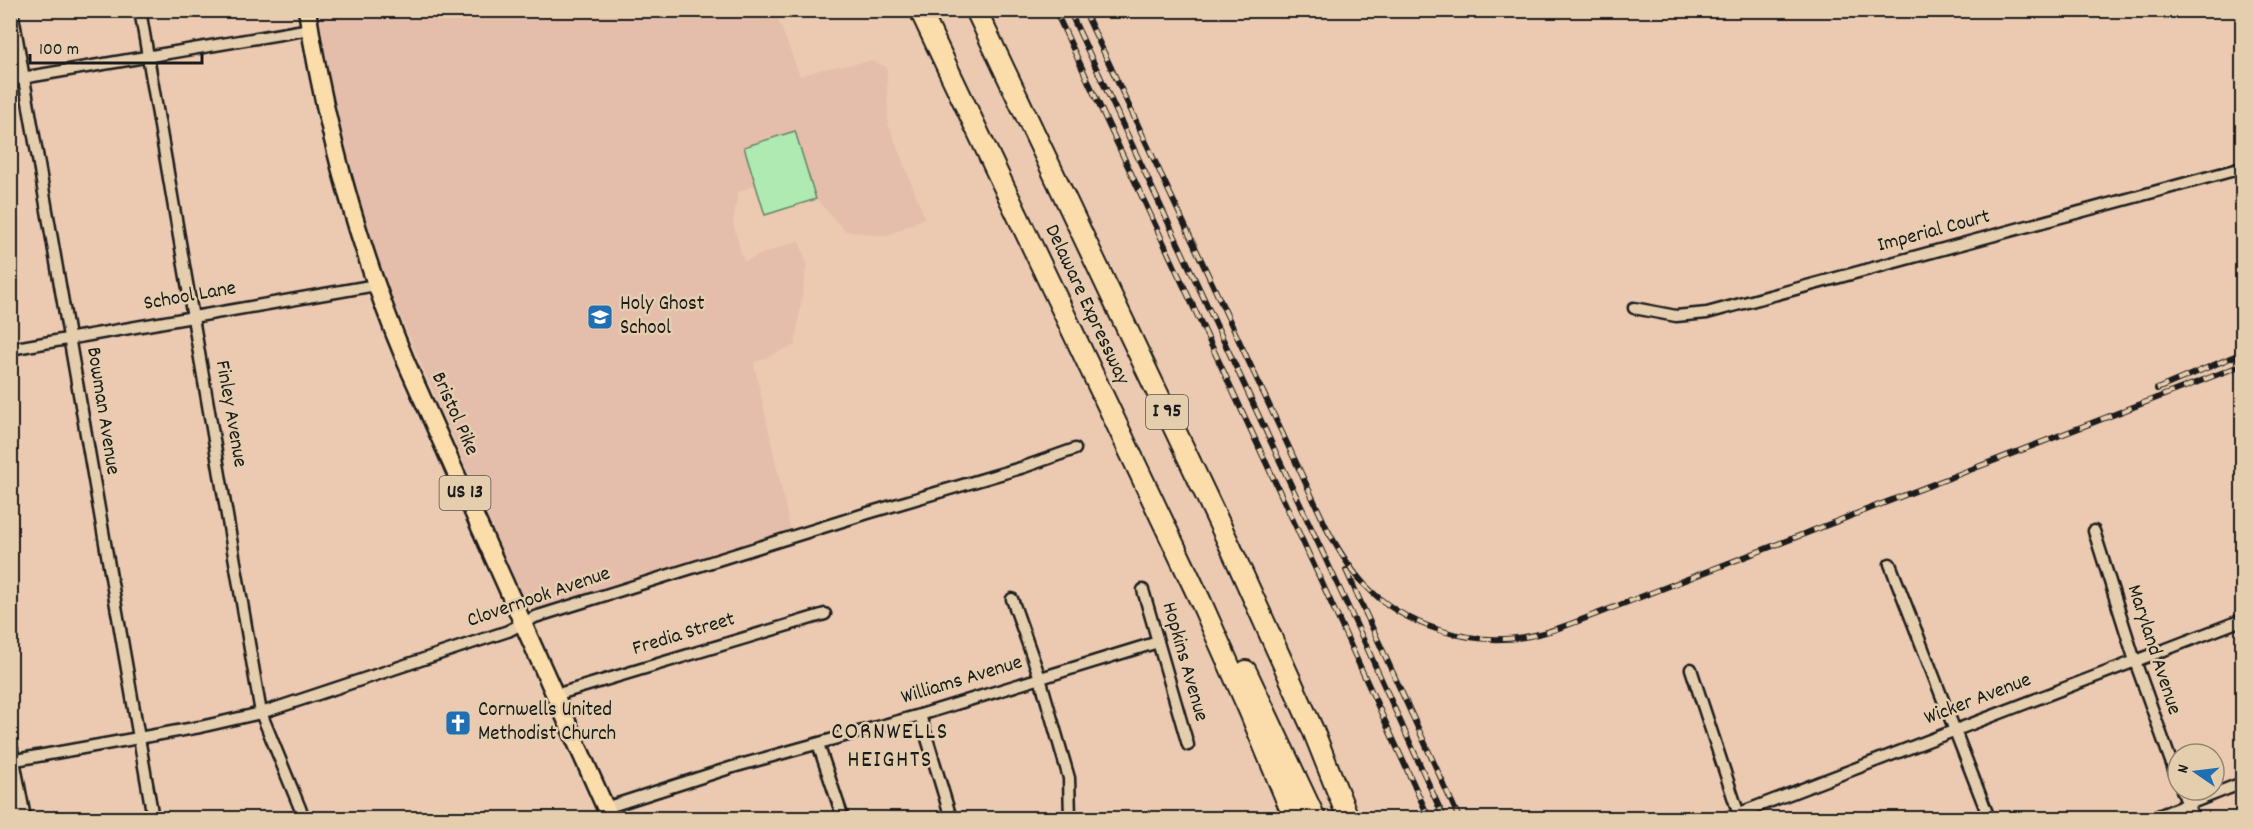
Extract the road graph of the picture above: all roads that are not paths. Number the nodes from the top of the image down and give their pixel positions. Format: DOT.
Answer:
graph roads {
  1 [pos="12,10"];
  2 [pos="140,10"];
  3 [pos="307,10"];
  4 [pos="920,10"];
  5 [pos="976,10"];
  6 [pos="310,29"];
  7 [pos="148,58"];
  8 [pos="24,78"];
  9 [pos="10,80"];
  10 [pos="2242,168"];
  11 [pos="376,285"];
  12 [pos="1634,309"];
  13 [pos="193,316"];
  14 [pos="71,339"];
  15 [pos="10,349"];
  16 [pos="1110,412"];
  17 [pos="1076,449"];
  18 [pos="2094,531"];
  19 [pos="1890,564"];
  20 [pos="1143,590"];
  21 [pos="1012,599"];
  22 [pos="825,614"];
  23 [pos="2242,620"];
  24 [pos="523,624"];
  25 [pos="1158,642"];
  26 [pos="2134,661"];
  27 [pos="1691,669"];
  28 [pos="1040,678"];
  29 [pos="555,695"];
  30 [pos="261,713"];
  31 [pos="920,715"];
  32 [pos="1954,730"];
  33 [pos="138,738"];
  34 [pos="10,739"];
  35 [pos="818,744"];
  36 [pos="1188,745"];
  37 [pos="2166,748"];
  38 [pos="12,761"];
  39 [pos="2242,783"];
  40 [pos="2187,802"];
  41 [pos="2188,805"];
  42 [pos="607,813"];
  43 [pos="1739,817"];
  44 [pos="25,819"];
  45 [pos="153,819"];
  46 [pos="304,819"];
  47 [pos="843,819"];
  48 [pos="951,819"];
  49 [pos="1070,819"];
  50 [pos="1294,819"];
  51 [pos="1315,819"];
  52 [pos="1348,819"];
  53 [pos="1727,819"];
  54 [pos="1989,819"];
  55 [pos="2153,819"];
  56 [pos="2193,819"];
  1 -- 8 [label="street, Bowman Avenue"];
  2 -- 7 [label="street, Finley Avenue"];
  3 -- 6 [label="main road, Bristol Pike / US 13"];
  4 -- 16 [label="highway, Delaware Expressway / I 95"];
  5 -- 52 [label="highway, Delaware Expressway / I 95"];
  6 -- 7 [label="street"];
  6 -- 11 [label="main road, Bristol Pike / US 13"];
  7 -- 8 [label="street"];
  7 -- 13 [label="street, Finley Avenue"];
  8 -- 9 [label="street"];
  8 -- 14 [label="street, Bowman Avenue"];
  10 -- 12 [label="street, Imperial Court"];
  11 -- 13 [label="street, School Lane"];
  11 -- 24 [label="main road, Bristol Pike / US 13"];
  13 -- 14 [label="street, School Lane"];
  13 -- 30 [label="street, Finley Avenue"];
  14 -- 15 [label="street, School Lane"];
  14 -- 33 [label="street, Bowman Avenue"];
  16 -- 50 [label="highway, Delaware Expressway / I 95"];
  16 -- 51 [label="highway"];
  17 -- 24 [label="street, Clovernook Avenue"];
  18 -- 26 [label="street, Maryland Avenue"];
  19 -- 32 [label="street"];
  20 -- 25 [label="street, Hopkins Avenue"];
  21 -- 28 [label="street"];
  22 -- 29 [label="street, Fredia Street"];
  23 -- 26 [label="street, Wicker Avenue"];
  24 -- 29 [label="main road, Bristol Pike / US 13"];
  24 -- 30 [label="street, Clovernook Avenue"];
  25 -- 28 [label="street, Williams Avenue"];
  25 -- 36 [label="street, Hopkins Avenue"];
  26 -- 32 [label="street, Wicker Avenue"];
  26 -- 37 [label="street, Maryland Avenue"];
  27 -- 43 [label="street"];
  28 -- 31 [label="street, Williams Avenue"];
  28 -- 49 [label="street"];
  29 -- 42 [label="main road, Bristol Pike / US 13"];
  30 -- 33 [label="street, Clovernook Avenue"];
  30 -- 46 [label="street, Finley Avenue"];
  31 -- 35 [label="street, Williams Avenue"];
  31 -- 48 [label="street"];
  32 -- 43 [label="street, Wicker Avenue"];
  32 -- 54 [label="street"];
  33 -- 38 [label="street, Clovernook Avenue"];
  33 -- 45 [label="street, Bowman Avenue"];
  34 -- 38 [label="street"];
  35 -- 42 [label="street, Williams Avenue"];
  35 -- 47 [label="street"];
  38 -- 44 [label="street"];
  39 -- 41 [label="street"];
  40 -- 41 [label="street"];
  41 -- 55 [label="street"];
  41 -- 56 [label="street"];
  43 -- 53 [label="street, Wicker Avenue"];
}
